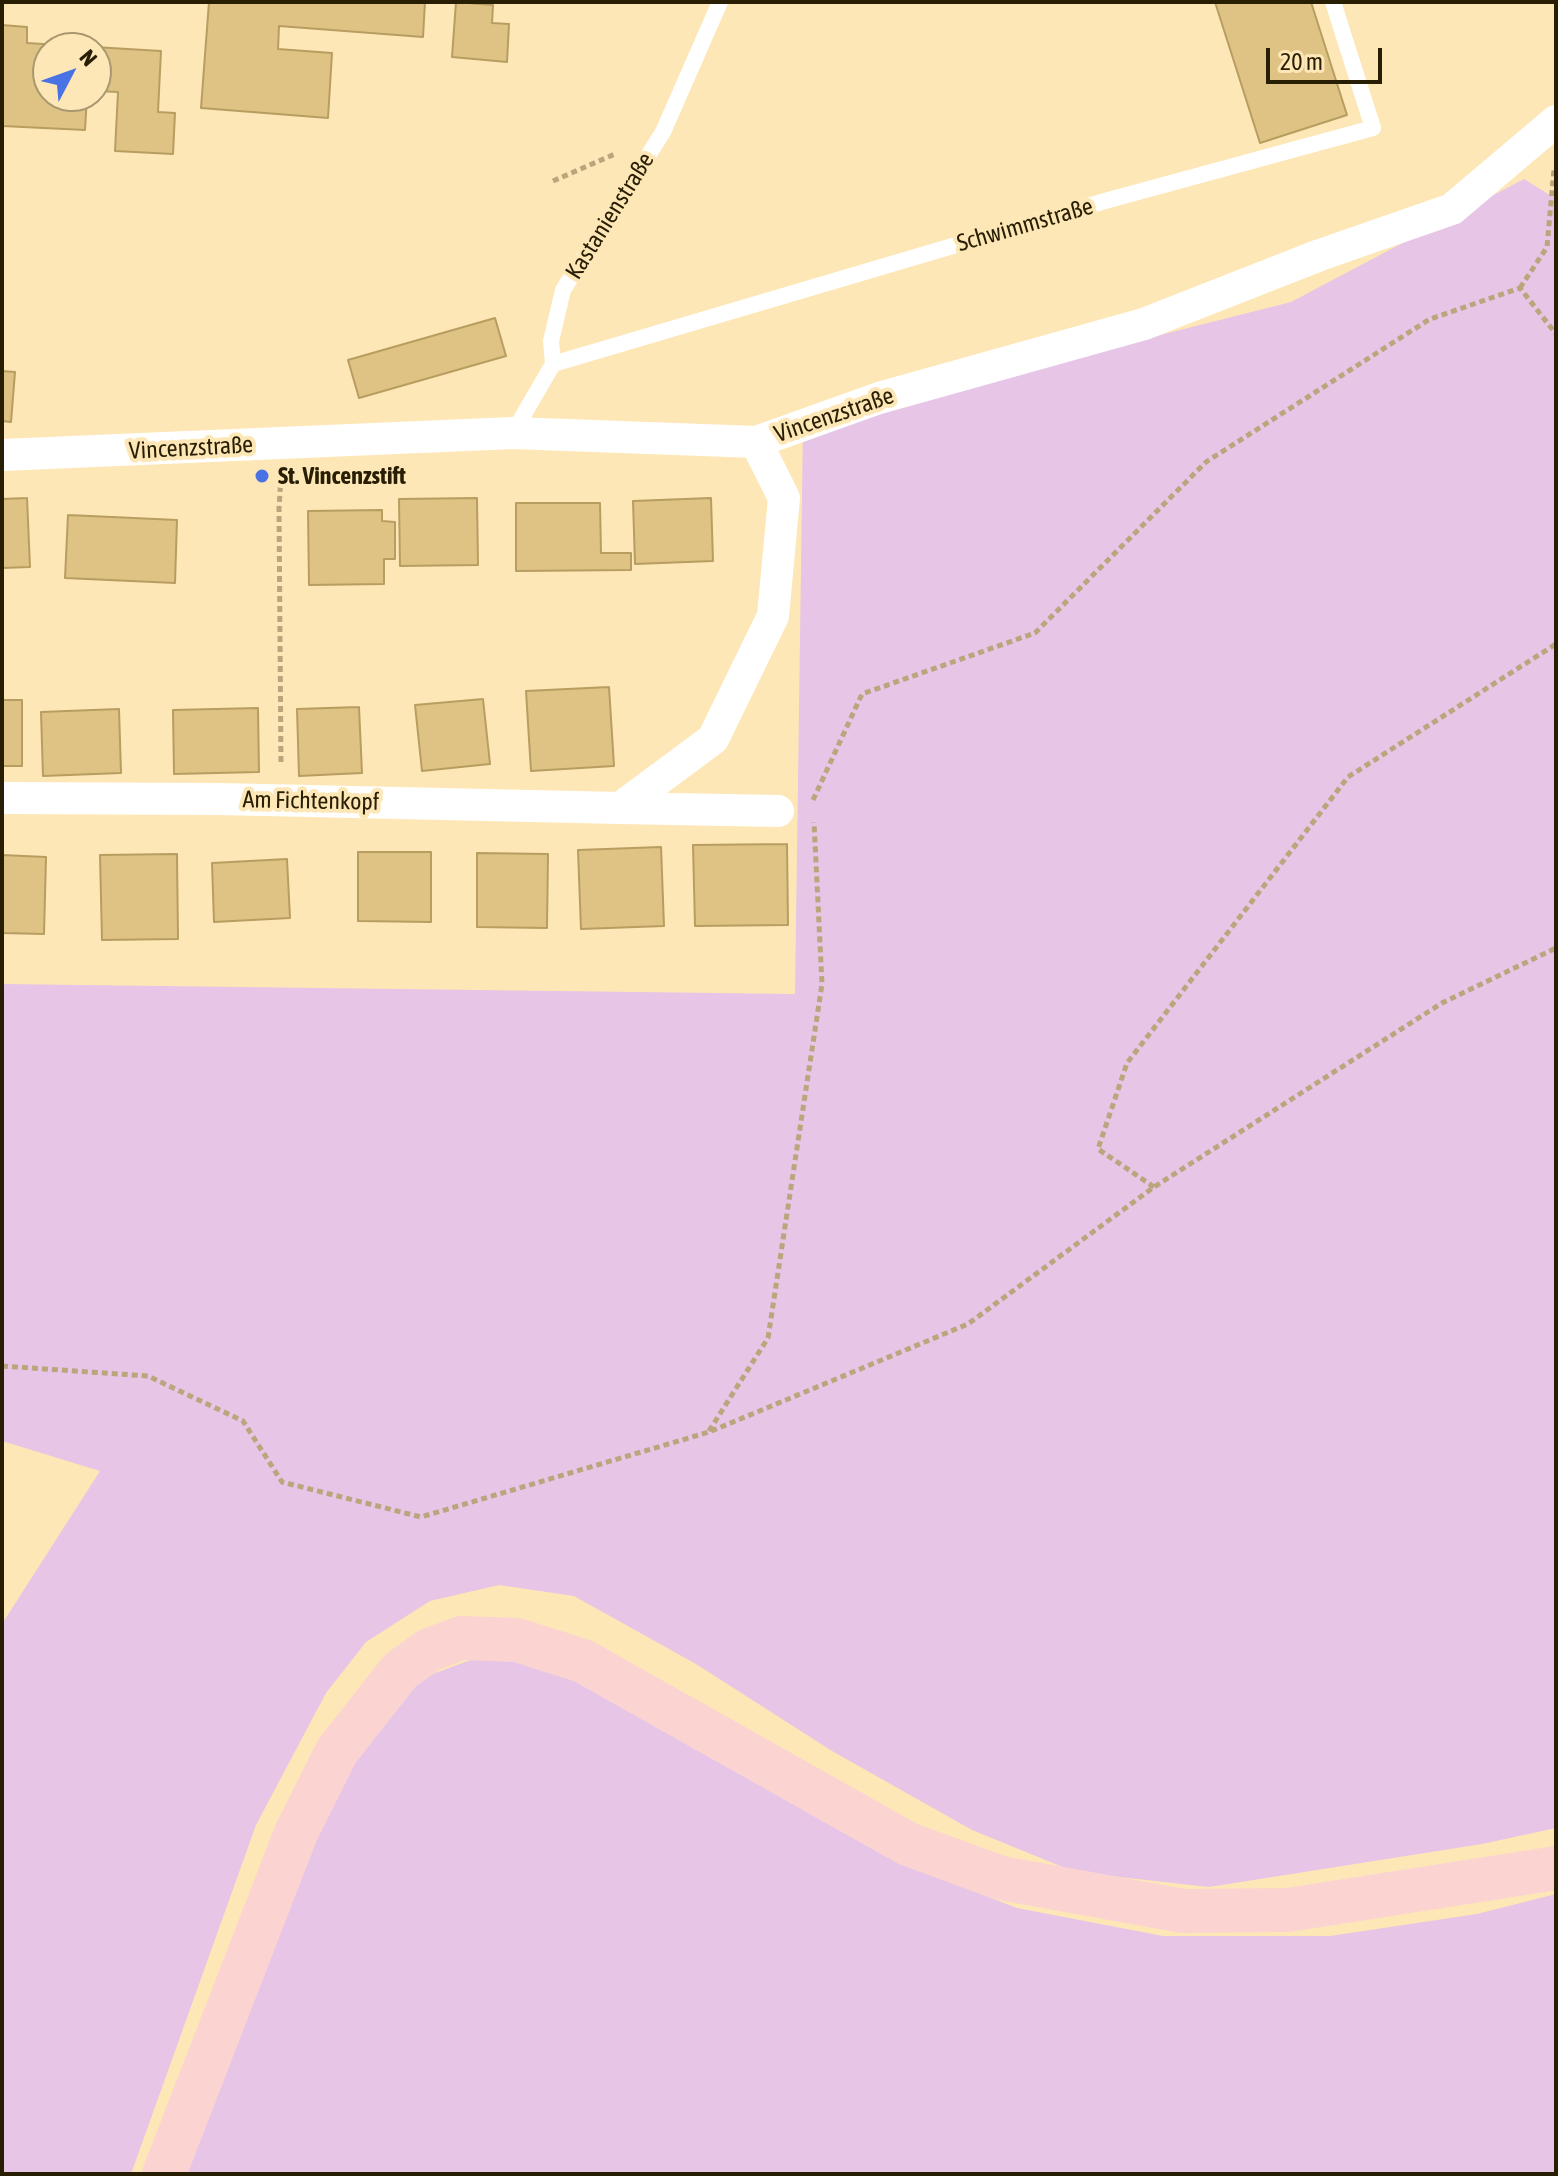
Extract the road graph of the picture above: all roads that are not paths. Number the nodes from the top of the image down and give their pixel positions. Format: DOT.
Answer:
graph roads {
  1 [pos="720,2"];
  2 [pos="1333,2"];
  3 [pos="1545,130"];
  4 [pos="553,364"];
  5 [pos="513,433"];
  6 [pos="756,442"];
  7 [pos="2,455"];
  8 [pos="2,798"];
  9 [pos="620,808"];
  10 [pos="778,811"];
  11 [pos="1556,1868"];
  12 [pos="164,2174"];
  1 -- 4 [label="lane, Kastanienstraße"];
  2 -- 4 [label="lane, Schwimmstraße"];
  3 -- 6 [label="street, Vincenzstraße"];
  4 -- 5 [label="lane, Kastanienstraße"];
  5 -- 6 [label="street, Vincenzstraße"];
  5 -- 7 [label="street, Vincenzstraße"];
  6 -- 9 [label="street"];
  8 -- 9 [label="street, Am Fichtenkopf"];
  9 -- 10 [label="street, Am Fichtenkopf"];
  11 -- 12 [label="main road"];
}
